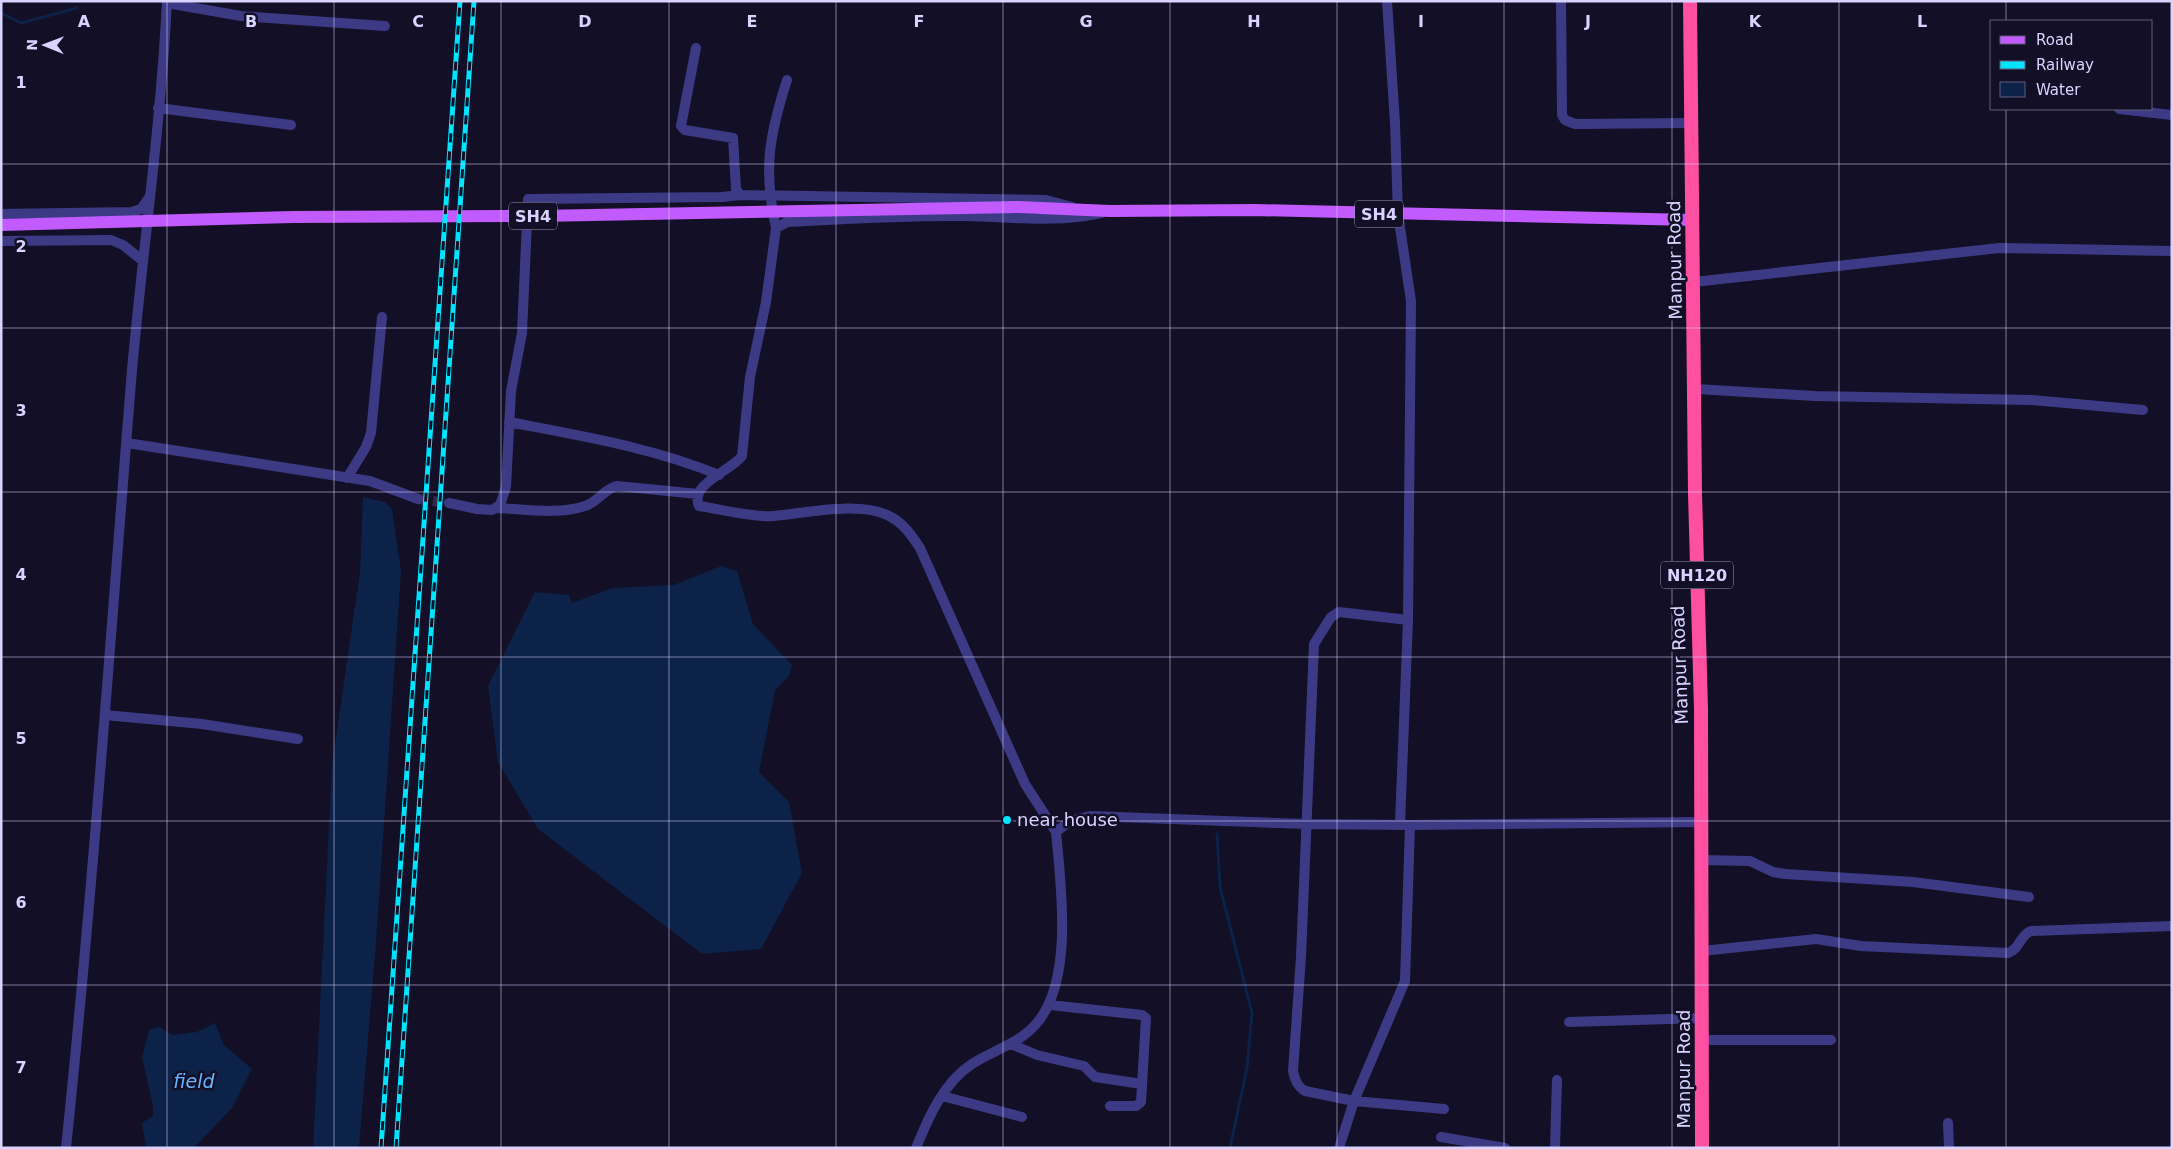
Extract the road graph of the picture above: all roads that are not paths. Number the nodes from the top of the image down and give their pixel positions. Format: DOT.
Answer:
graph roads {
  1 [pos="1387,1"];
  2 [pos="1561,1"];
  3 [pos="1690,1"];
  4 [pos="167,2"];
  5 [pos="385,26"];
  6 [pos="696,48"];
  7 [pos="787,80"];
  8 [pos="158,108"];
  9 [pos="2128,110"];
  10 [pos="2172,115"];
  11 [pos="1693,124"];
  12 [pos="291,125"];
  13 [pos="740,195"];
  14 [pos="150,196"];
  15 [pos="769,196"];
  16 [pos="1078,209"];
  17 [pos="1110,211"];
  18 [pos="1,214"];
  19 [pos="1398,214"];
  20 [pos="1693,220"];
  21 [pos="148,221"];
  22 [pos="1,225"];
  23 [pos="776,228"];
  24 [pos="1,241"];
  25 [pos="2172,251"];
  26 [pos="144,260"];
  27 [pos="1694,282"];
  28 [pos="382,317"];
  29 [pos="1696,389"];
  30 [pos="2143,410"];
  31 [pos="509,422"];
  32 [pos="127,443"];
  33 [pos="719,475"];
  34 [pos="347,478"];
  35 [pos="698,494"];
  36 [pos="418,499"];
  37 [pos="449,503"];
  38 [pos="496,508"];
  39 [pos="1408,620"];
  40 [pos="105,715"];
  41 [pos="298,739"];
  42 [pos="1701,822"];
  43 [pos="1307,824"];
  44 [pos="1405,825"];
  45 [pos="1056,832"];
  46 [pos="1701,860"];
  47 [pos="2028,897"];
  48 [pos="2172,926"];
  49 [pos="1702,951"];
  50 [pos="1050,1005"];
  51 [pos="1702,1018"];
  52 [pos="1569,1022"];
  53 [pos="1703,1040"];
  54 [pos="1831,1040"];
  55 [pos="1011,1044"];
  56 [pos="1557,1080"];
  57 [pos="1142,1084"];
  58 [pos="942,1096"];
  59 [pos="1354,1101"];
  60 [pos="1110,1106"];
  61 [pos="1444,1109"];
  62 [pos="1022,1117"];
  63 [pos="1948,1123"];
  64 [pos="1441,1137"];
  65 [pos="66,1148"];
  66 [pos="916,1148"];
  67 [pos="1339,1148"];
  68 [pos="1504,1148"];
  69 [pos="1555,1148"];
  70 [pos="1702,1148"];
  71 [pos="1949,1148"];
  1 -- 19 [label="street"];
  2 -- 11 [label="street"];
  3 -- 11 [label="highway, Manpur Road / NH120"];
  4 -- 5 [label="street"];
  4 -- 8 [label="street"];
  6 -- 13 [label="street"];
  7 -- 15 [label="street"];
  8 -- 12 [label="street"];
  8 -- 14 [label="street"];
  9 -- 10 [label="street"];
  11 -- 20 [label="highway, Manpur Road / NH120"];
  13 -- 15 [label="street"];
  13 -- 31 [label="street"];
  14 -- 18 [label="street"];
  14 -- 21 [label="street"];
  15 -- 16 [label="street"];
  15 -- 23 [label="street"];
  16 -- 17 [label="main road, SH4"];
  16 -- 21 [label="main road, SH4"];
  17 -- 19 [label="main road, SH4"];
  17 -- 23 [label="street"];
  19 -- 20 [label="main road, SH4"];
  19 -- 39 [label="street"];
  20 -- 27 [label="highway, Manpur Road / NH120"];
  21 -- 22 [label="main road, SH4"];
  21 -- 26 [label="street"];
  23 -- 33 [label="street"];
  24 -- 26 [label="street"];
  25 -- 27 [label="street"];
  26 -- 32 [label="street"];
  27 -- 29 [label="highway, Manpur Road / NH120"];
  28 -- 34 [label="street"];
  29 -- 30 [label="street"];
  29 -- 42 [label="highway, Manpur Road / NH120"];
  31 -- 33 [label="street"];
  31 -- 38 [label="street"];
  32 -- 34 [label="street"];
  32 -- 40 [label="street"];
  33 -- 35 [label="street"];
  34 -- 36 [label="street"];
  35 -- 38 [label="street"];
  35 -- 45 [label="street"];
  37 -- 38 [label="street"];
  39 -- 43 [label="street"];
  39 -- 44 [label="street"];
  40 -- 41 [label="street"];
  40 -- 65 [label="street"];
  42 -- 44 [label="street"];
  42 -- 46 [label="highway, Manpur Road / NH120"];
  43 -- 44 [label="street"];
  43 -- 45 [label="street"];
  43 -- 59 [label="street"];
  44 -- 59 [label="street"];
  45 -- 50 [label="street"];
  46 -- 47 [label="street"];
  46 -- 49 [label="highway, Manpur Road / NH120"];
  48 -- 49 [label="street"];
  49 -- 51 [label="highway, Manpur Road / NH120"];
  50 -- 55 [label="street"];
  50 -- 57 [label="street"];
  51 -- 52 [label="street"];
  51 -- 53 [label="highway, Manpur Road / NH120"];
  53 -- 54 [label="street"];
  53 -- 70 [label="highway, Manpur Road / NH120"];
  55 -- 57 [label="street"];
  55 -- 58 [label="street"];
  56 -- 69 [label="street"];
  57 -- 60 [label="street"];
  58 -- 62 [label="street"];
  58 -- 66 [label="street"];
  59 -- 61 [label="street"];
  59 -- 67 [label="street"];
  63 -- 71 [label="street"];
  64 -- 68 [label="street"];
}
